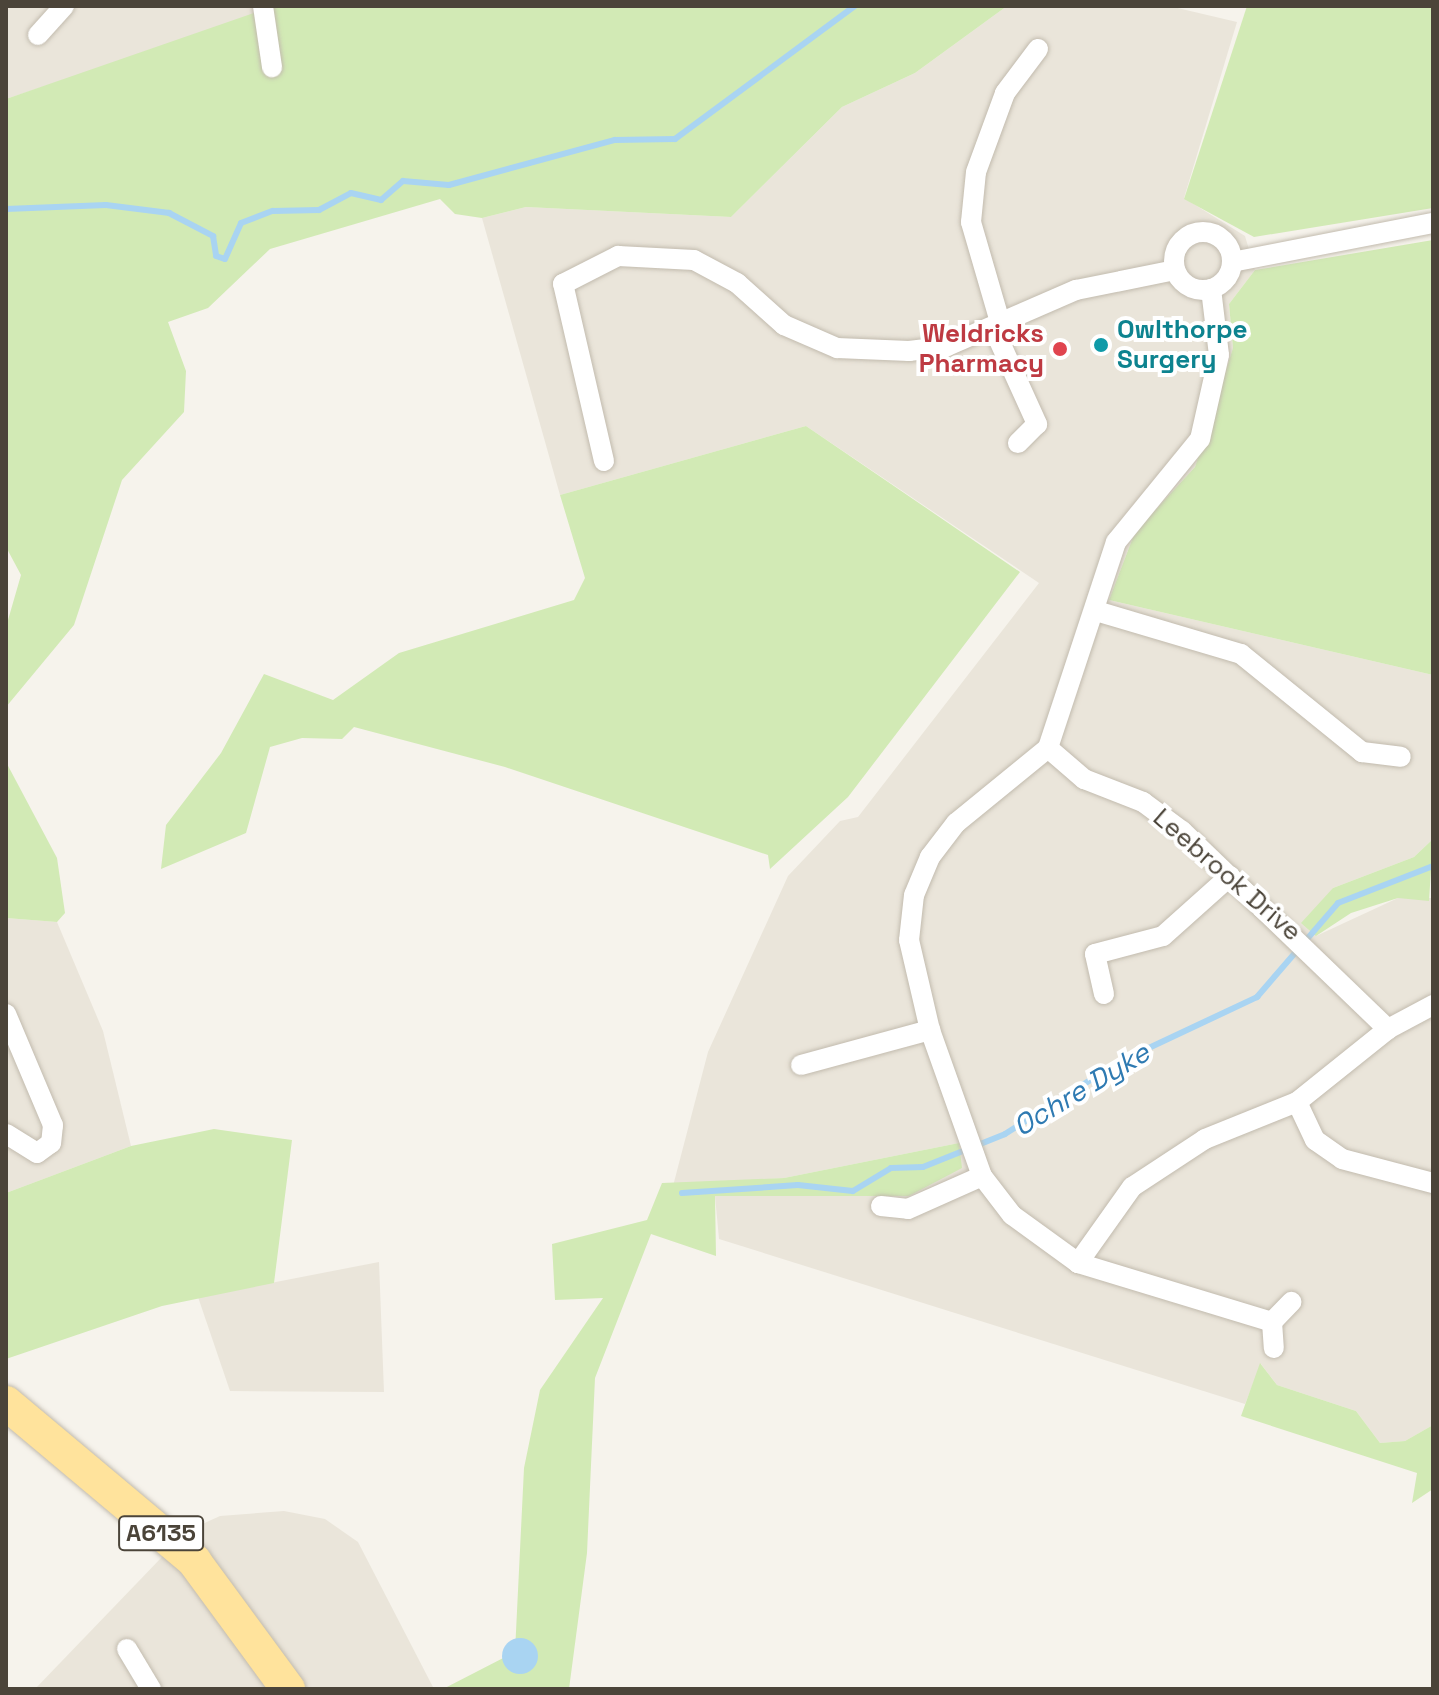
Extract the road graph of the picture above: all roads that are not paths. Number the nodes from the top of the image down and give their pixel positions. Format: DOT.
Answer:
graph roads {
  1 [pos="263,6"];
  2 [pos="60,7"];
  3 [pos="38,35"];
  4 [pos="1038,49"];
  5 [pos="272,67"];
  6 [pos="1433,223"];
  7 [pos="1232,262"];
  8 [pos="1175,270"];
  9 [pos="1211,289"];
  10 [pos="996,324"];
  11 [pos="1018,443"];
  12 [pos="604,461"];
  13 [pos="1096,611"];
  14 [pos="1048,748"];
  15 [pos="1401,757"];
  16 [pos="1230,876"];
  17 [pos="1104,994"];
  18 [pos="1433,1005"];
  19 [pos="6,1014"];
  20 [pos="1388,1029"];
  21 [pos="930,1030"];
  22 [pos="801,1065"];
  23 [pos="1297,1102"];
  24 [pos="6,1134"];
  25 [pos="980,1171"];
  26 [pos="1433,1183"];
  27 [pos="881,1206"];
  28 [pos="1078,1263"];
  29 [pos="1291,1302"];
  30 [pos="1272,1322"];
  31 [pos="1274,1348"];
  32 [pos="6,1403"];
  33 [pos="127,1649"];
  34 [pos="151,1689"];
  35 [pos="288,1689"];
  1 -- 5 [label="street"];
  2 -- 3 [label="street"];
  4 -- 10 [label="street"];
  6 -- 7 [label="street"];
  7 -- 8 [label="street"];
  7 -- 9 [label="street"];
  8 -- 9 [label="street"];
  8 -- 10 [label="street"];
  9 -- 13 [label="street"];
  10 -- 11 [label="street"];
  10 -- 12 [label="street"];
  13 -- 14 [label="street"];
  13 -- 15 [label="street"];
  14 -- 16 [label="street, Leebrook Drive"];
  14 -- 21 [label="street"];
  16 -- 17 [label="street"];
  16 -- 20 [label="street, Leebrook Drive"];
  18 -- 20 [label="street"];
  19 -- 24 [label="street"];
  20 -- 23 [label="street"];
  21 -- 22 [label="street"];
  21 -- 25 [label="street"];
  23 -- 26 [label="street"];
  23 -- 28 [label="street"];
  25 -- 27 [label="street"];
  25 -- 28 [label="street"];
  28 -- 30 [label="street"];
  29 -- 30 [label="street"];
  30 -- 31 [label="street"];
  32 -- 35 [label="main road, A6135"];
  33 -- 34 [label="street"];
}
